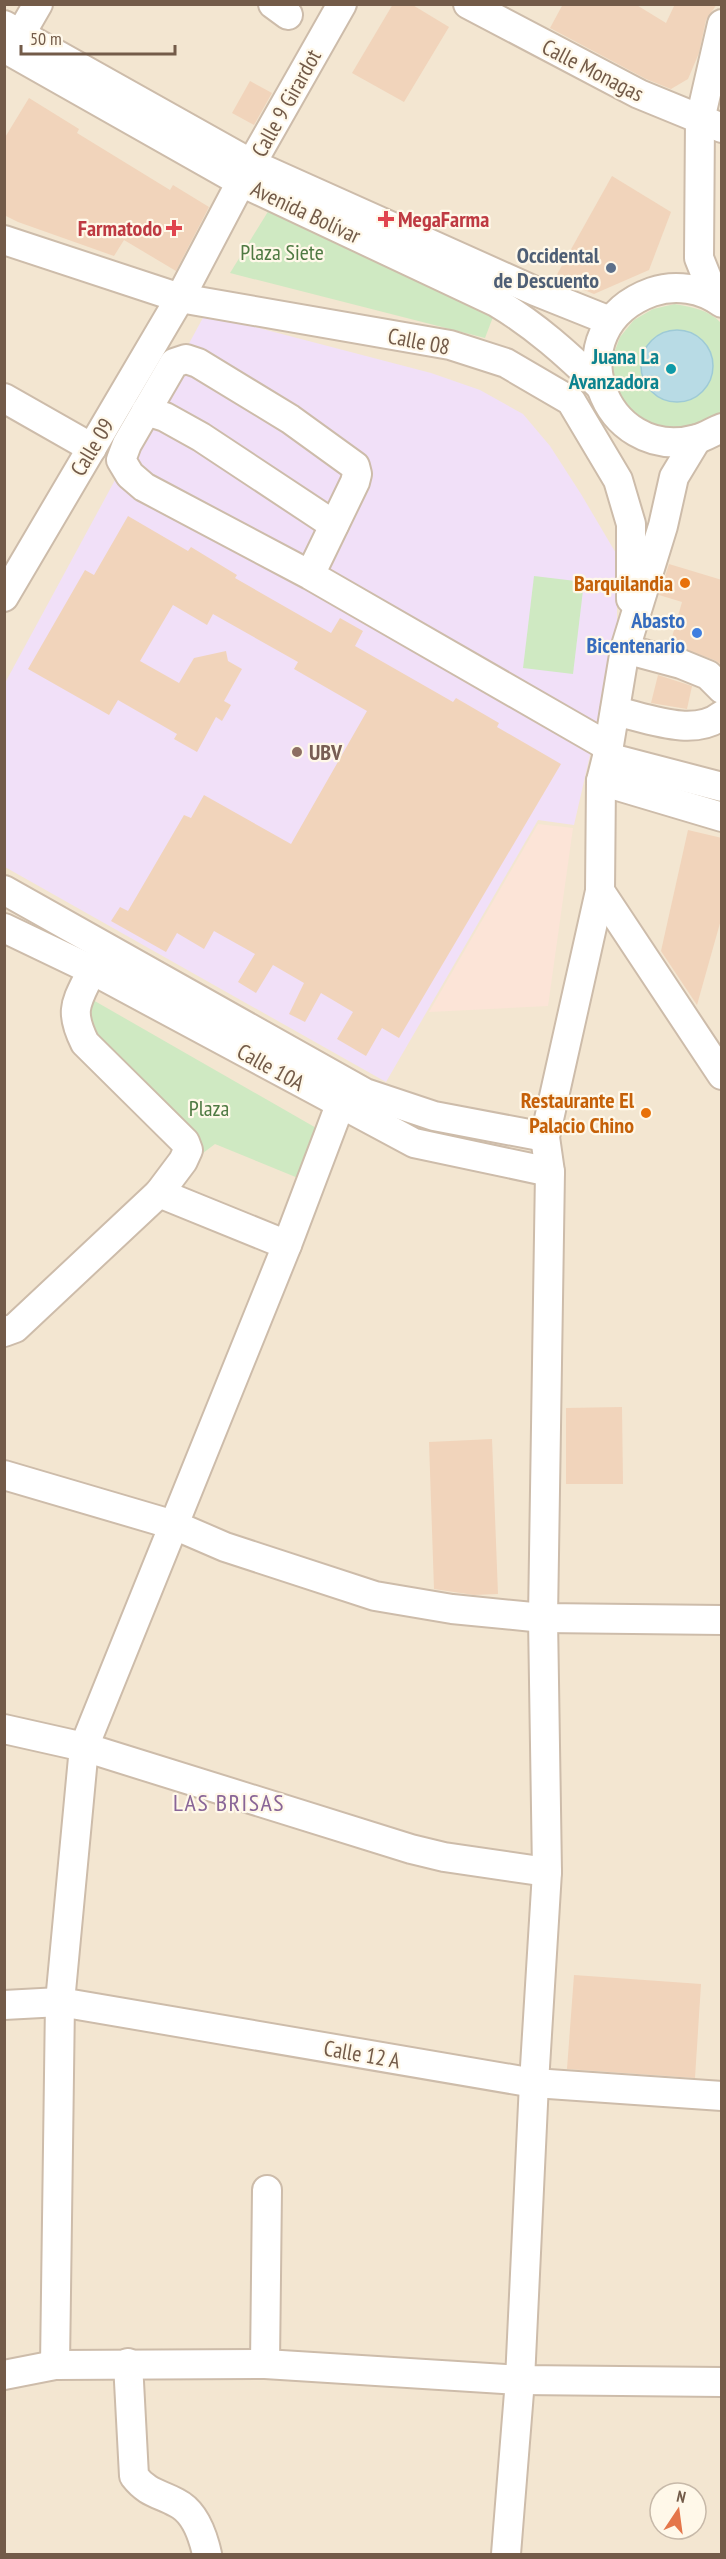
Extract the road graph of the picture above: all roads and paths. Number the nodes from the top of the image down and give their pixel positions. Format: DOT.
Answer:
graph roads {
  1 [pos="38,4"];
  2 [pos="342,4"];
  3 [pos="468,4"];
  4 [pos="722,24"];
  5 [pos="9,44"];
  6 [pos="711,124"];
  7 [pos="247,173"];
  8 [pos="4,240"];
  9 [pos="699,258"];
  10 [pos="664,288"];
  11 [pos="180,298"];
  12 [pos="718,300"];
  13 [pos="610,321"];
  14 [pos="600,386"];
  15 [pos="6,401"];
  16 [pos="146,411"];
  17 [pos="709,433"];
  18 [pos="92,448"];
  19 [pos="334,525"];
  20 [pos="310,575"];
  21 [pos="4,597"];
  22 [pos="625,649"];
  23 [pos="722,689"];
  24 [pos="615,711"];
  25 [pos="722,715"];
  26 [pos="606,762"];
  27 [pos="722,787"];
  28 [pos="722,817"];
  29 [pos="4,890"];
  30 [pos="600,891"];
  31 [pos="4,928"];
  32 [pos="92,970"];
  33 [pos="722,1075"];
  34 [pos="340,1105"];
  35 [pos="545,1137"];
  36 [pos="550,1172"];
  37 [pos="159,1193"];
  38 [pos="287,1245"];
  39 [pos="4,1332"];
  40 [pos="4,1475"];
  41 [pos="174,1525"];
  42 [pos="543,1618"];
  43 [pos="722,1620"];
  44 [pos="4,1729"];
  45 [pos="84,1747"];
  46 [pos="547,1872"];
  47 [pos="60,2002"];
  48 [pos="4,2005"];
  49 [pos="534,2083"];
  50 [pos="722,2096"];
  51 [pos="267,2190"];
  52 [pos="128,2363"];
  53 [pos="265,2364"];
  54 [pos="55,2365"];
  55 [pos="4,2375"];
  56 [pos="520,2380"];
  57 [pos="722,2382"];
  58 [pos="207,2554"];
  59 [pos="506,2554"];
  1 -- 5 [label="street"];
  2 -- 7 [label="street, Calle 9 Girardot"];
  3 -- 6 [label="street, Calle Monagas"];
  4 -- 6 [label="street"];
  5 -- 7 [label="street, Avenida Bolívar"];
  6 -- 9 [label="street"];
  7 -- 11 [label="street, Calle 9 Girardot"];
  7 -- 13 [label="street, Avenida Bolívar"];
  7 -- 14 [label="street, Avenida Bolívar"];
  8 -- 11 [label="street, Calle 08"];
  9 -- 10 [label="street"];
  9 -- 12 [label="street"];
  10 -- 12 [label="street"];
  10 -- 13 [label="street"];
  11 -- 18 [label="street, Calle 09"];
  11 -- 22 [label="street, Calle 08"];
  13 -- 14 [label="street"];
  14 -- 17 [label="street"];
  15 -- 18 [label="street"];
  16 -- 19 [label="street"];
  16 -- 19 [label="street"];
  16 -- 20 [label="street"];
  17 -- 22 [label="street"];
  18 -- 21 [label="street, Calle 09"];
  19 -- 20 [label="street"];
  20 -- 26 [label="street"];
  22 -- 23 [label="street"];
  22 -- 24 [label="street"];
  24 -- 25 [label="street"];
  24 -- 26 [label="street"];
  26 -- 27 [label="street"];
  26 -- 28 [label="street"];
  26 -- 30 [label="street"];
  29 -- 35 [label="street, Calle 10A"];
  30 -- 33 [label="street"];
  30 -- 35 [label="street"];
  31 -- 32 [label="street, Calle 10A"];
  32 -- 34 [label="street, Calle 10A"];
  32 -- 37 [label="street"];
  34 -- 36 [label="street, Calle 10A"];
  34 -- 38 [label="street"];
  35 -- 36 [label="street"];
  36 -- 42 [label="street"];
  37 -- 38 [label="street"];
  37 -- 39 [label="street"];
  38 -- 41 [label="street"];
  40 -- 41 [label="street"];
  41 -- 42 [label="street"];
  41 -- 45 [label="street"];
  42 -- 43 [label="street"];
  42 -- 46 [label="street"];
  44 -- 45 [label="street"];
  45 -- 46 [label="street"];
  45 -- 47 [label="street"];
  46 -- 49 [label="street"];
  47 -- 48 [label="street, Calle 12 A"];
  47 -- 49 [label="street, Calle 12 A"];
  47 -- 54 [label="street"];
  49 -- 50 [label="street, Calle 12 A"];
  49 -- 56 [label="street"];
  51 -- 53 [label="street"];
  52 -- 53 [label="street"];
  52 -- 54 [label="street"];
  52 -- 58 [label="street"];
  53 -- 56 [label="street"];
  54 -- 55 [label="street"];
  56 -- 57 [label="street"];
  56 -- 59 [label="street"];
}
